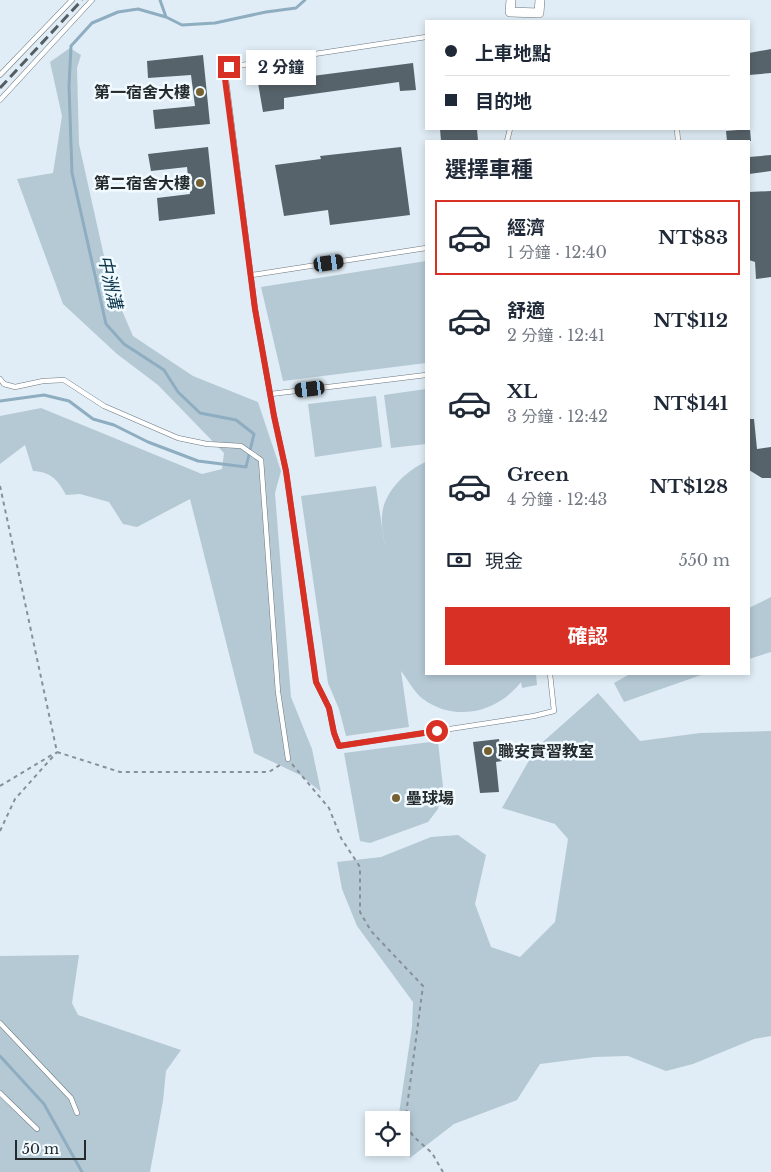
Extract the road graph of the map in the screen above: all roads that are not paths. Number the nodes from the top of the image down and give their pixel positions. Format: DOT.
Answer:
graph roads {
  1 [pos="72,0"];
  2 [pos="92,0"];
  3 [pos="511,0"];
  4 [pos="540,0"];
  5 [pos="526,17"];
  6 [pos="425,37"];
  7 [pos="0,75"];
  8 [pos="0,100"];
  9 [pos="425,248"];
  10 [pos="252,275"];
  11 [pos="425,375"];
  12 [pos="0,379"];
  13 [pos="271,394"];
  14 [pos="550,675"];
  15 [pos="288,759"];
  16 [pos="0,1023"];
  17 [pos="0,1093"];
  18 [pos="77,1113"];
  19 [pos="37,1129"];
  1 -- 7 [label="lane"];
  2 -- 8 [label="lane"];
  3 -- 5 [label="street"];
  4 -- 5 [label="street"];
  6 -- 10 [label="lane"];
  9 -- 10 [label="lane"];
  10 -- 13 [label="lane"];
  11 -- 13 [label="lane"];
  12 -- 15 [label="lane"];
  13 -- 14 [label="lane"];
  16 -- 18 [label="lane"];
  17 -- 19 [label="lane"];
}
